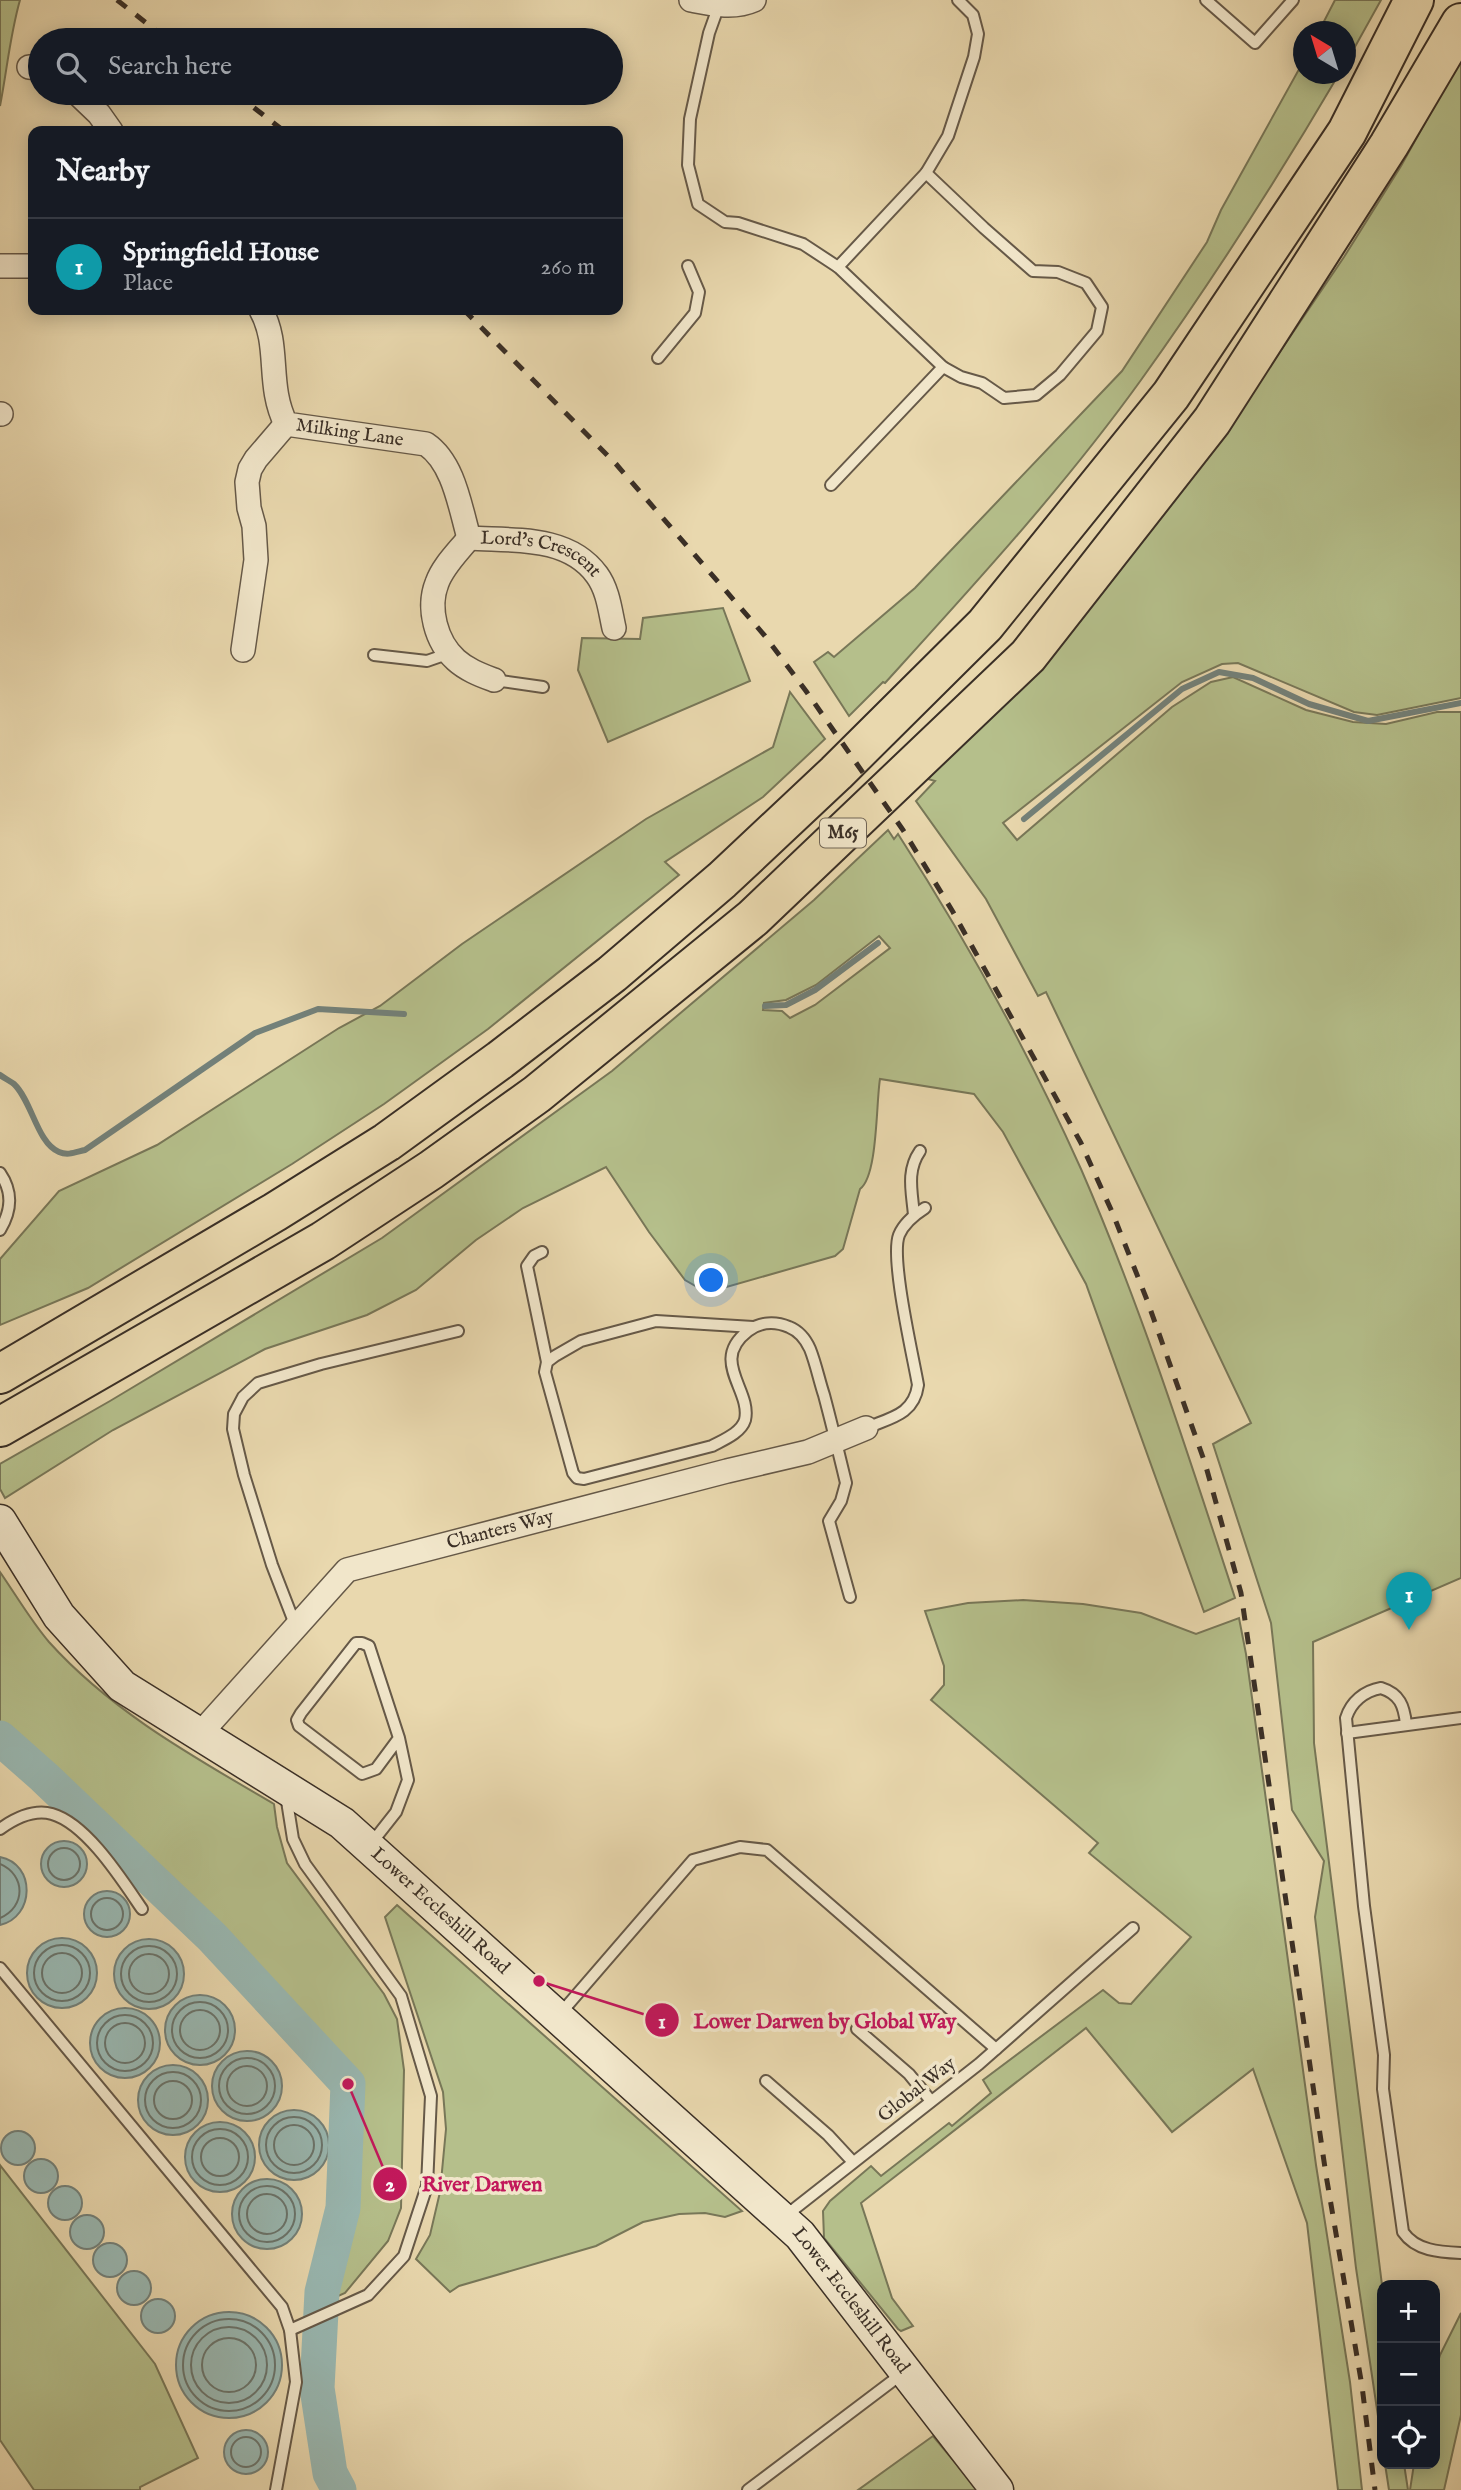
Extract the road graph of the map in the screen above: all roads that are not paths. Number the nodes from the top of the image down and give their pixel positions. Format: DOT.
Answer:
graph roads {
  1 [pos="691,0"];
  2 [pos="754,0"];
  3 [pos="958,0"];
  4 [pos="1206,0"];
  5 [pos="1293,0"];
  6 [pos="1413,0"];
  7 [pos="719,5"];
  8 [pos="1461,23"];
  9 [pos="90,105"];
  10 [pos="107,126"];
  11 [pos="926,173"];
  12 [pos="0,266"];
  13 [pos="28,266"];
  14 [pos="688,266"];
  15 [pos="838,267"];
  16 [pos="263,315"];
  17 [pos="658,358"];
  18 [pos="943,368"];
  19 [pos="286,424"];
  20 [pos="831,485"];
  21 [pos="469,538"];
  22 [pos="614,628"];
  23 [pos="243,650"];
  24 [pos="450,653"];
  25 [pos="374,655"];
  26 [pos="494,680"];
  27 [pos="543,687"];
  28 [pos="920,1151"];
  29 [pos="0,1173"];
  30 [pos="925,1208"];
  31 [pos="914,1215"];
  32 [pos="0,1230"];
  33 [pos="542,1252"];
  34 [pos="753,1327"];
  35 [pos="458,1331"];
  36 [pos="547,1362"];
  37 [pos="0,1374"];
  38 [pos="5,1425"];
  39 [pos="866,1428"];
  40 [pos="836,1440"];
  41 [pos="0,1521"];
  42 [pos="850,1597"];
  43 [pos="296,1627"];
  44 [pos="1461,1718"];
  45 [pos="1406,1724"];
  46 [pos="1347,1733"];
  47 [pos="199,1735"];
  48 [pos="400,1738"];
  49 [pos="285,1788"];
  50 [pos="0,1829"];
  51 [pos="369,1847"];
  52 [pos="142,1909"];
  53 [pos="1133,1928"];
  54 [pos="0,1968"];
  55 [pos="557,2018"];
  56 [pos="857,2029"];
  57 [pos="996,2049"];
  58 [pos="766,2081"];
  59 [pos="931,2101"];
  60 [pos="853,2162"];
  61 [pos="782,2219"];
  62 [pos="1461,2253"];
  63 [pos="290,2330"];
  64 [pos="906,2371"];
  65 [pos="276,2490"];
  66 [pos="748,2490"];
  67 [pos="997,2490"];
  1 -- 7 [label="street"];
  2 -- 7 [label="street"];
  3 -- 11 [label="lane"];
  4 -- 5 [label="lane"];
  6 -- 37 [label="highway, M65"];
  7 -- 15 [label="lane"];
  8 -- 38 [label="highway, M65"];
  9 -- 10 [label="street"];
  11 -- 15 [label="lane"];
  11 -- 18 [label="lane"];
  12 -- 13 [label="street"];
  14 -- 17 [label="lane"];
  15 -- 18 [label="lane"];
  16 -- 19 [label="street, Milking Lane"];
  18 -- 20 [label="lane"];
  19 -- 21 [label="street, Milking Lane"];
  19 -- 23 [label="street"];
  21 -- 22 [label="street, Lord's Crescent"];
  21 -- 24 [label="street"];
  24 -- 25 [label="lane"];
  24 -- 26 [label="street"];
  26 -- 27 [label="lane"];
  28 -- 31 [label="lane"];
  29 -- 32 [label="lane"];
  30 -- 31 [label="lane"];
  31 -- 39 [label="lane"];
  33 -- 36 [label="lane"];
  34 -- 36 [label="lane"];
  34 -- 36 [label="lane"];
  34 -- 40 [label="lane"];
  35 -- 43 [label="lane"];
  39 -- 40 [label="street, Chanters Way"];
  40 -- 42 [label="lane"];
  40 -- 43 [label="street, Chanters Way"];
  41 -- 47 [label="street, Lower Eccleshill Road"];
  43 -- 47 [label="street, Chanters Way"];
  44 -- 45 [label="lane"];
  45 -- 46 [label="lane"];
  45 -- 46 [label="lane"];
  46 -- 62 [label="lane"];
  47 -- 49 [label="street, Lower Eccleshill Road"];
  48 -- 48 [label="lane"];
  48 -- 51 [label="lane"];
  49 -- 51 [label="street, Lower Eccleshill Road"];
  49 -- 63 [label="lane"];
  50 -- 52 [label="lane"];
  51 -- 55 [label="street, Lower Eccleshill Road"];
  53 -- 57 [label="lane, Global Way"];
  54 -- 63 [label="lane"];
  55 -- 57 [label="lane"];
  55 -- 61 [label="street, Lower Eccleshill Road"];
  56 -- 59 [label="lane"];
  57 -- 59 [label="lane, Global Way"];
  58 -- 60 [label="lane"];
  59 -- 60 [label="lane, Global Way"];
  60 -- 61 [label="lane, Global Way"];
  61 -- 64 [label="street, Lower Eccleshill Road"];
  63 -- 65 [label="lane"];
  64 -- 66 [label="lane"];
  64 -- 67 [label="street, Lower Eccleshill Road"];
}
